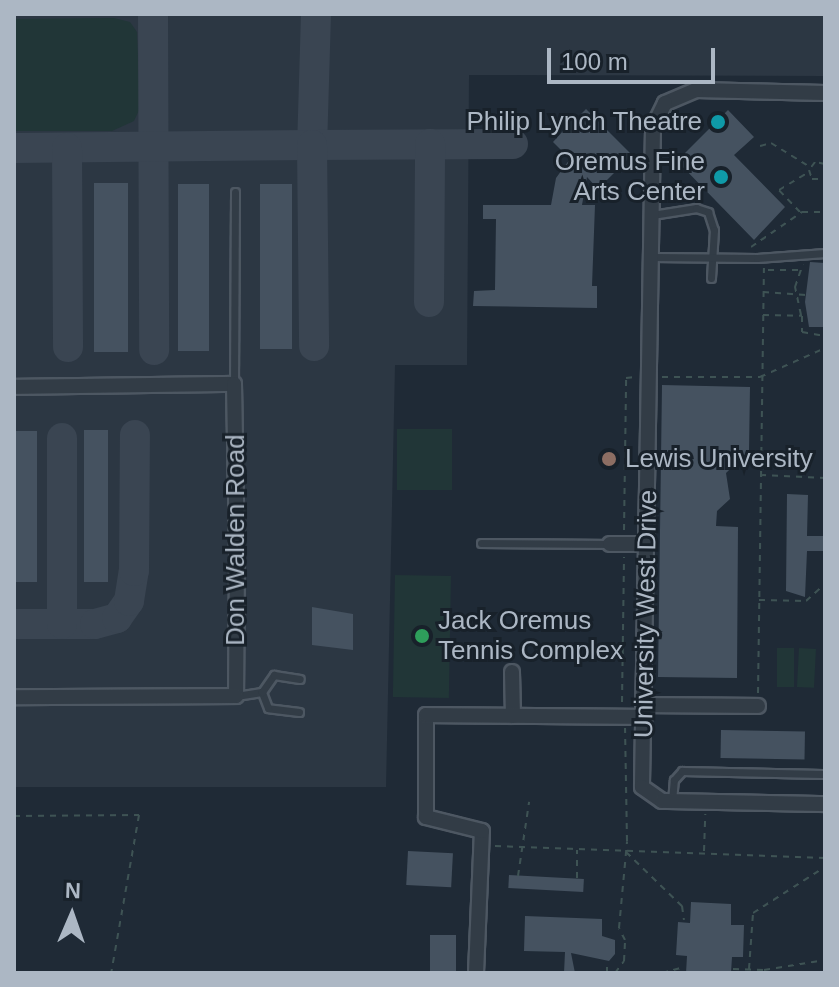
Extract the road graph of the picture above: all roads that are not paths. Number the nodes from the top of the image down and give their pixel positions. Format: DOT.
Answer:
graph roads {
  1 [pos="825,93"];
  2 [pos="235,192"];
  3 [pos="652,215"];
  4 [pos="825,253"];
  5 [pos="652,257"];
  6 [pos="711,258"];
  7 [pos="711,278"];
  8 [pos="234,384"];
  9 [pos="14,387"];
  10 [pos="481,543"];
  11 [pos="610,544"];
  12 [pos="647,544"];
  13 [pos="512,672"];
  14 [pos="300,679"];
  15 [pos="262,692"];
  16 [pos="236,696"];
  17 [pos="14,697"];
  18 [pos="758,706"];
  19 [pos="645,711"];
  20 [pos="299,712"];
  21 [pos="513,716"];
  22 [pos="822,774"];
  23 [pos="667,801"];
  24 [pos="825,804"];
  25 [pos="476,973"];
  1 -- 3 [label="street, University West Drive"];
  2 -- 8 [label="lane"];
  3 -- 5 [label="street, University West Drive"];
  3 -- 6 [label="lane"];
  4 -- 6 [label="lane"];
  5 -- 6 [label="lane"];
  5 -- 12 [label="street, University West Drive"];
  6 -- 7 [label="lane"];
  8 -- 9 [label="street"];
  8 -- 16 [label="street, Don Walden Road"];
  10 -- 11 [label="lane"];
  11 -- 12 [label="street"];
  12 -- 19 [label="street, University West Drive"];
  13 -- 21 [label="street"];
  14 -- 15 [label="lane"];
  15 -- 16 [label="lane"];
  15 -- 20 [label="lane"];
  16 -- 17 [label="street"];
  18 -- 19 [label="street"];
  19 -- 21 [label="street"];
  19 -- 23 [label="street, University West Drive"];
  21 -- 25 [label="street"];
  22 -- 23 [label="lane"];
  23 -- 24 [label="street"];
}
